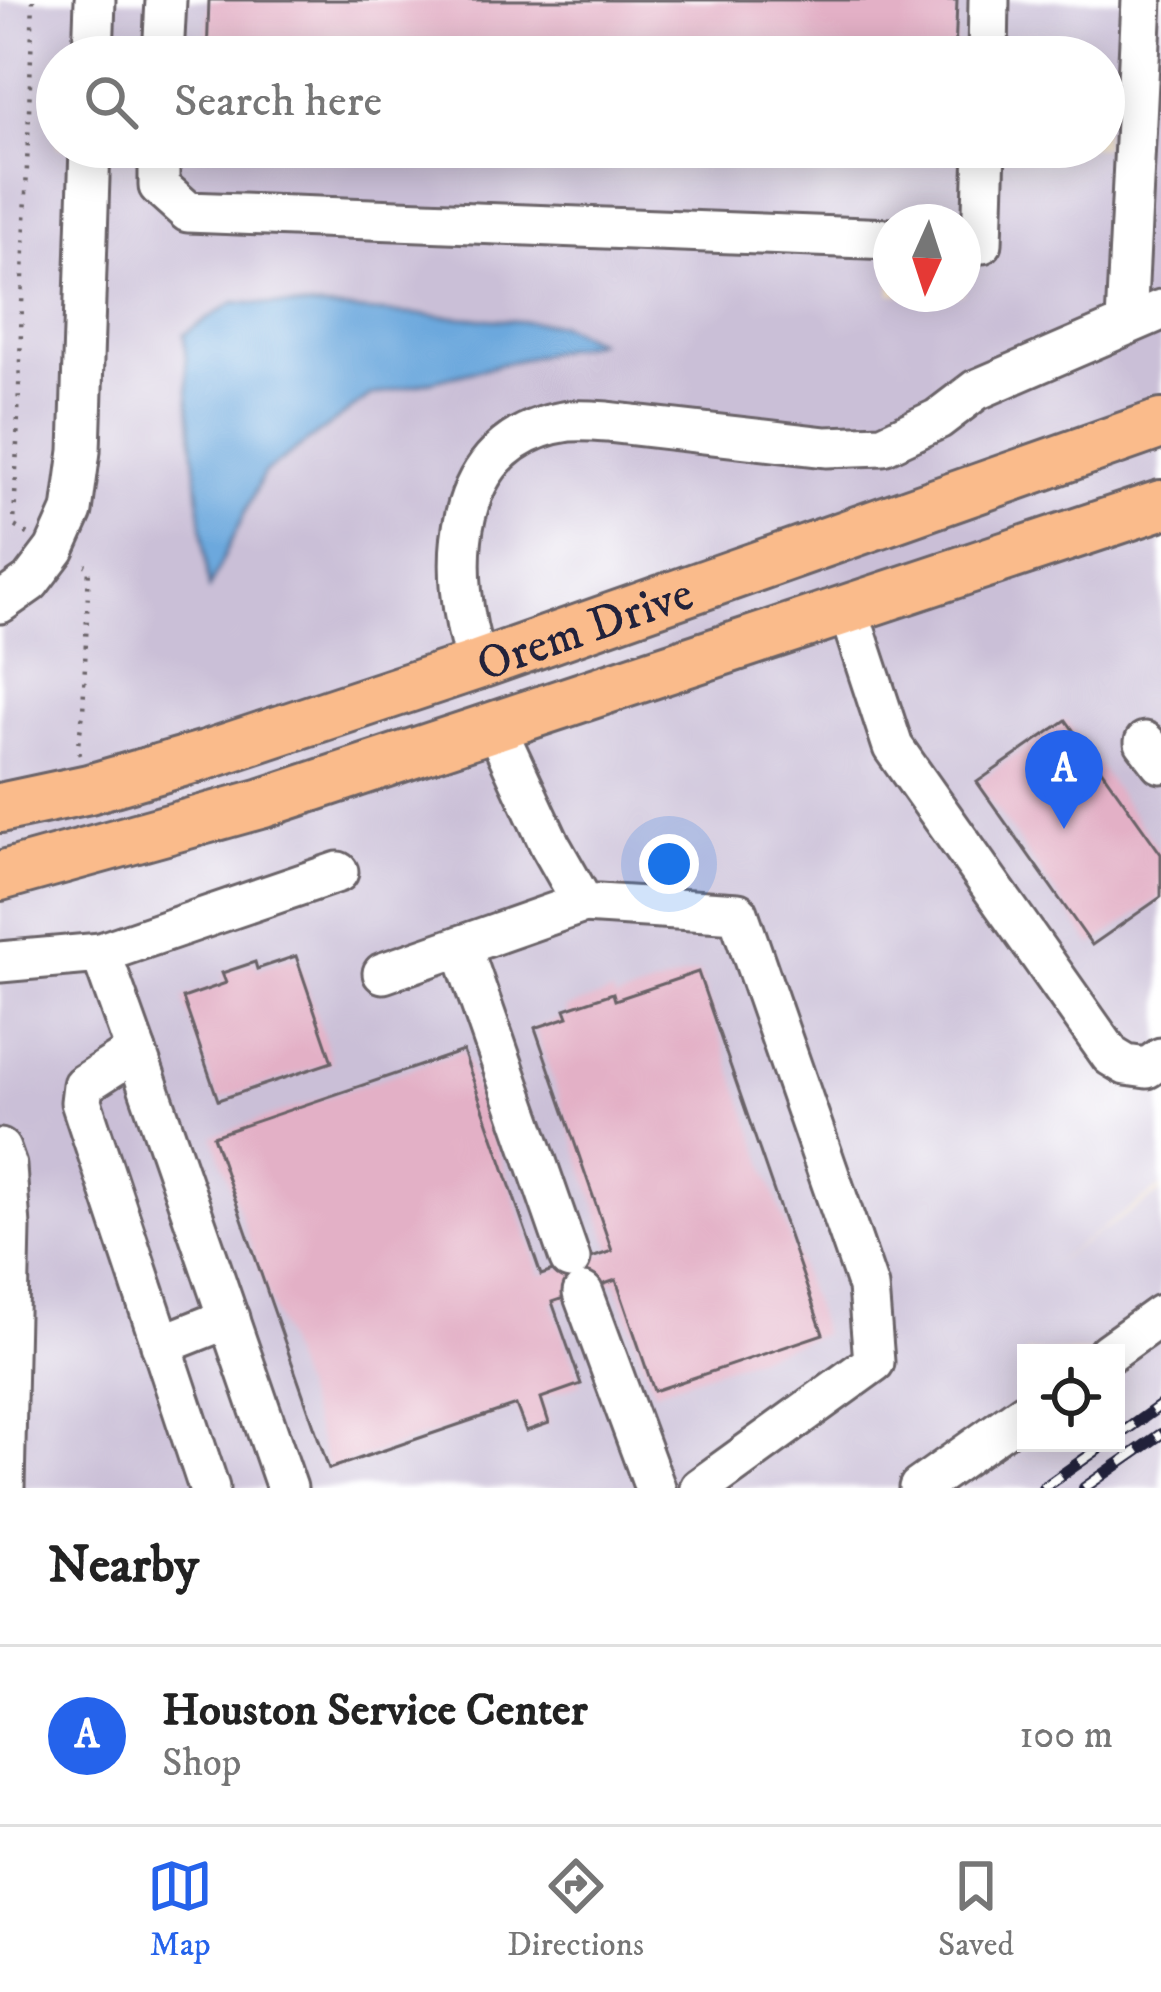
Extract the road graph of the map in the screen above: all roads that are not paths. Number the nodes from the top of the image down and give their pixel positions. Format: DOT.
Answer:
graph roads {
  1 [pos="95,0"];
  2 [pos="166,0"];
  3 [pos="989,0"];
  4 [pos="1142,0"];
  5 [pos="94,36"];
  6 [pos="164,36"];
  7 [pos="988,36"];
  8 [pos="89,168"];
  9 [pos="159,168"];
  10 [pos="984,168"];
  11 [pos="1147,174"];
  12 [pos="873,238"];
  13 [pos="981,243"];
  14 [pos="1144,316"];
  15 [pos="1148,425"];
  16 [pos="1161,505"];
  17 [pos="0,603"];
  18 [pos="848,610"];
  19 [pos="477,665"];
  20 [pos="495,726"];
  21 [pos="0,808"];
  22 [pos="338,872"];
  23 [pos="0,876"];
  24 [pos="583,903"];
  25 [pos="461,946"];
  26 [pos="101,953"];
  27 [pos="0,962"];
  28 [pos="382,973"];
  29 [pos="136,1052"];
  30 [pos="1161,1058"];
  31 [pos="0,1149"];
  32 [pos="1161,1315"];
  33 [pos="229,1318"];
  34 [pos="1121,1344"];
  35 [pos="160,1345"];
  36 [pos="1017,1418"];
  37 [pos="4,1488"];
  38 [pos="209,1488"];
  39 [pos="286,1488"];
  40 [pos="655,1488"];
  41 [pos="700,1488"];
  42 [pos="919,1488"];
  1 -- 5 [label="lane"];
  2 -- 6 [label="lane"];
  3 -- 7 [label="lane"];
  4 -- 11 [label="lane"];
  8 -- 17 [label="lane"];
  9 -- 12 [label="lane"];
  10 -- 13 [label="lane"];
  11 -- 14 [label="lane"];
  14 -- 19 [label="lane"];
  15 -- 19 [label="main road, Orem Drive"];
  16 -- 18 [label="main road, Orem Drive"];
  18 -- 20 [label="main road, Orem Drive"];
  18 -- 30 [label="lane"];
  19 -- 20 [label="main road"];
  19 -- 21 [label="main road, Orem Drive"];
  20 -- 23 [label="main road, Orem Drive"];
  20 -- 24 [label="lane"];
  22 -- 26 [label="lane"];
  24 -- 25 [label="lane"];
  24 -- 41 [label="lane"];
  25 -- 28 [label="lane"];
  25 -- 40 [label="lane"];
  26 -- 27 [label="lane"];
  26 -- 29 [label="lane"];
  29 -- 33 [label="lane"];
  29 -- 35 [label="lane"];
  31 -- 37 [label="lane"];
  32 -- 34 [label="lane"];
  33 -- 35 [label="lane"];
  33 -- 39 [label="lane"];
  35 -- 38 [label="lane"];
  36 -- 42 [label="lane"];
}
